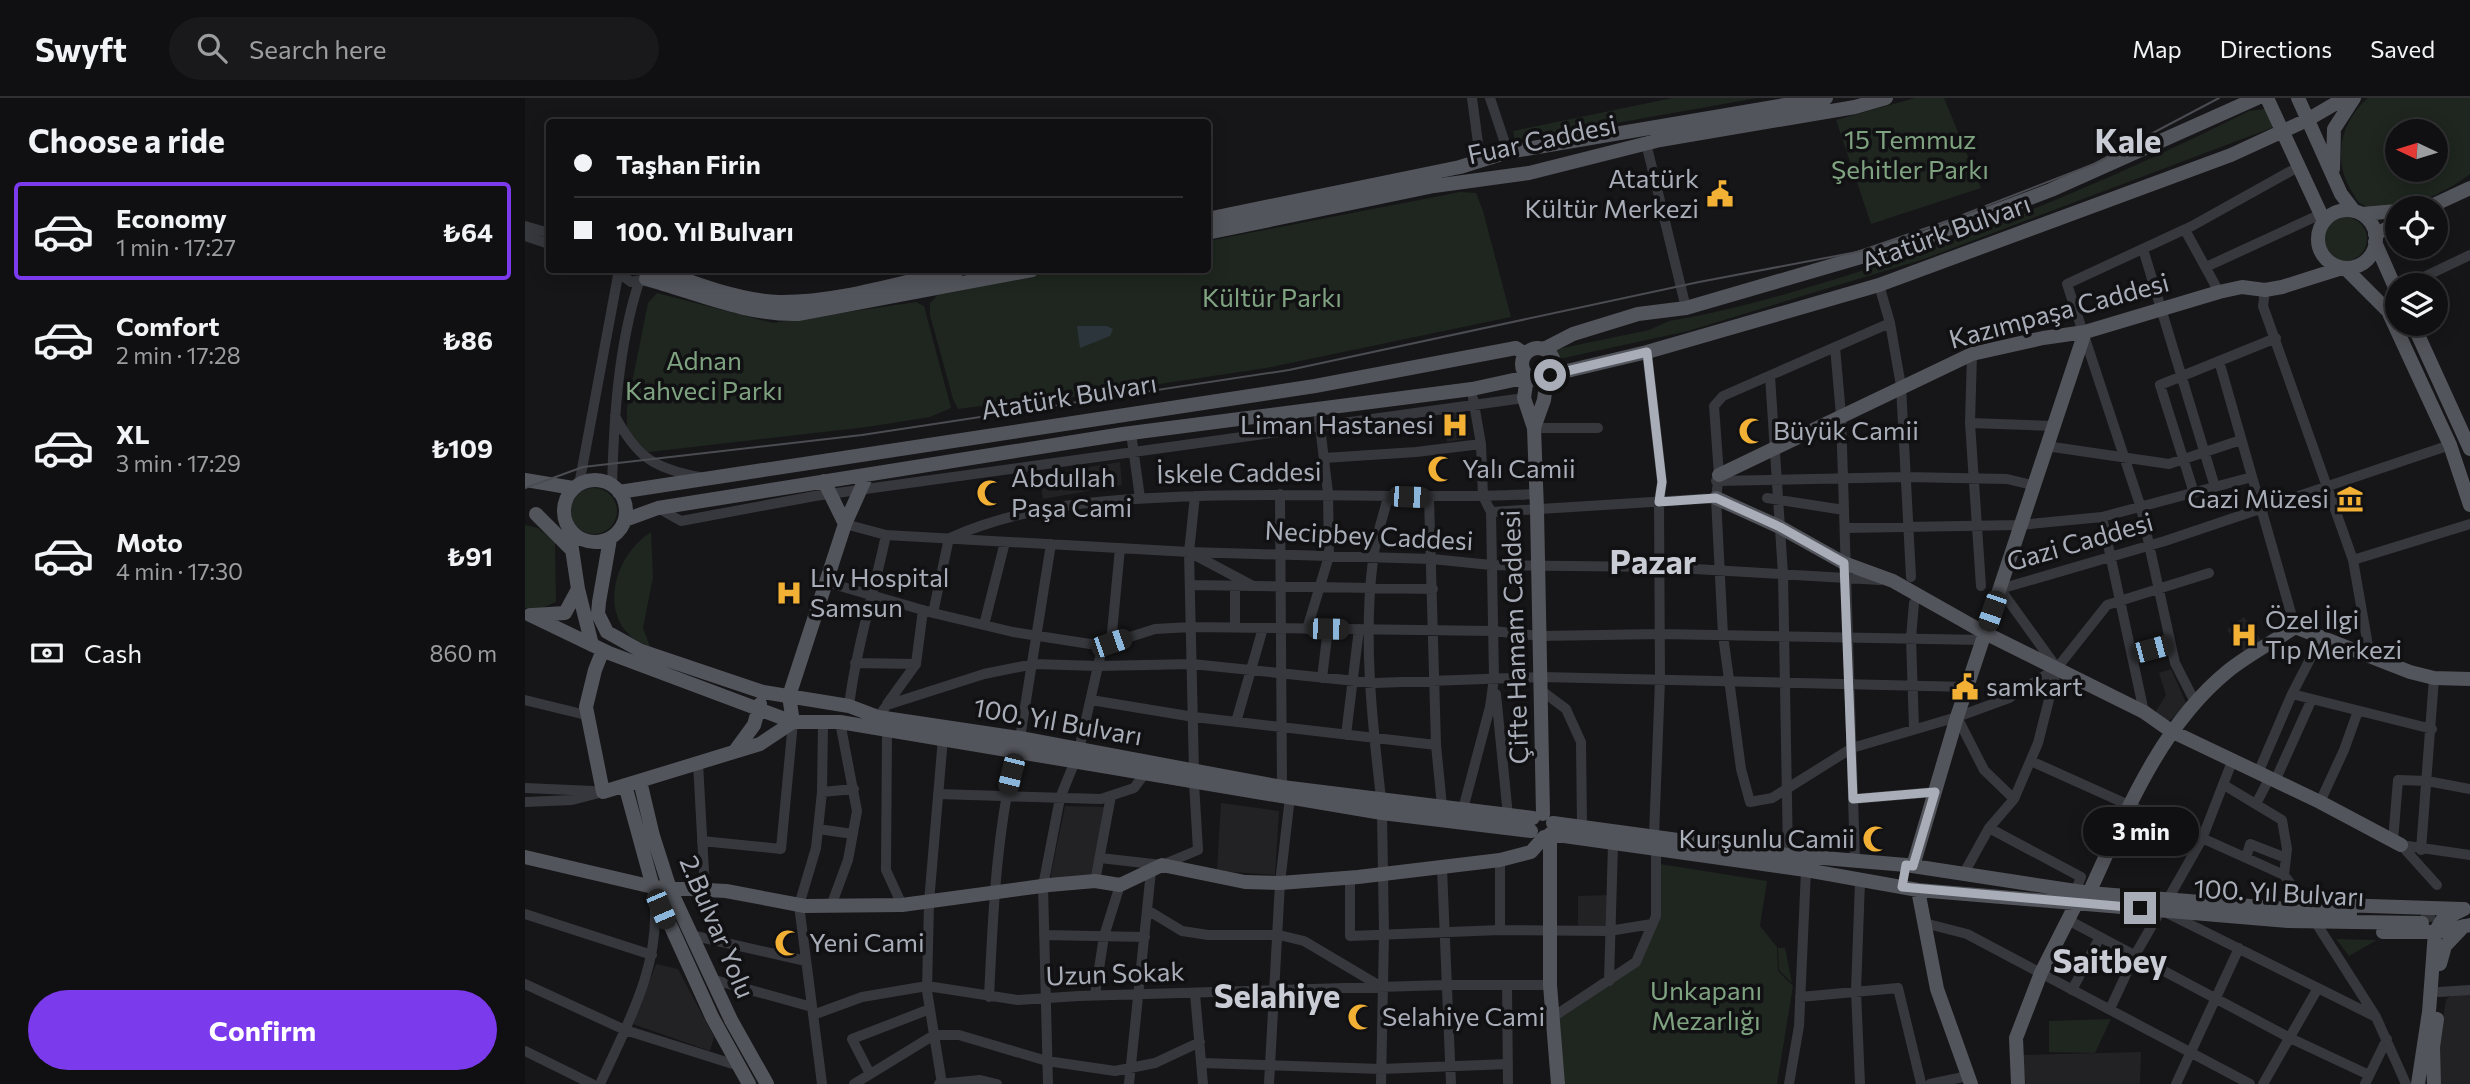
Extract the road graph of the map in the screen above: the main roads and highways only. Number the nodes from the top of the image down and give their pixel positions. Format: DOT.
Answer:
graph roads {
  1 [pos="1826,98"];
  2 [pos="1887,98"];
  3 [pos="2257,98"];
  4 [pos="2267,98"];
  5 [pos="2298,98"];
  6 [pos="2345,98"];
  7 [pos="2354,98"];
  8 [pos="2307,120"];
  9 [pos="2284,131"];
  10 [pos="1524,150"];
  11 [pos="1480,159"];
  12 [pos="1529,173"];
  13 [pos="2334,177"];
  14 [pos="1486,180"];
  15 [pos="2470,188"];
  16 [pos="2448,199"];
  17 [pos="2385,212"];
  18 [pos="2358,213"];
  19 [pos="2323,217"];
  20 [pos="1211,218"];
  21 [pos="1211,232"];
  22 [pos="2385,232"];
  23 [pos="2375,238"];
  24 [pos="2339,266"];
  25 [pos="670,273"];
  26 [pos="943,273"];
  27 [pos="1016,273"];
  28 [pos="2390,273"];
  29 [pos="645,277"];
  30 [pos="2085,332"];
  31 [pos="2418,336"];
  32 [pos="1544,349"];
  33 [pos="1525,354"];
  34 [pos="1549,376"];
  35 [pos="1528,377"];
  36 [pos="1545,400"];
  37 [pos="1525,401"];
  38 [pos="1534,428"];
  39 [pos="2470,449"];
  40 [pos="867,475"];
  41 [pos="1718,478"];
  42 [pos="525,480"];
  43 [pos="576,487"];
  44 [pos="826,488"];
  45 [pos="615,489"];
  46 [pos="1716,498"];
  47 [pos="2470,505"];
  48 [pos="530,513"];
  49 [pos="625,520"];
  50 [pos="567,524"];
  51 [pos="845,524"];
  52 [pos="610,539"];
  53 [pos="572,550"];
  54 [pos="578,589"];
  55 [pos="528,614"];
  56 [pos="598,614"];
  57 [pos="1984,637"];
  58 [pos="594,643"];
  59 [pos="2470,679"];
  60 [pos="763,692"];
  61 [pos="789,696"];
  62 [pos="758,710"];
  63 [pos="793,722"];
  64 [pos="882,723"];
  65 [pos="2171,731"];
  66 [pos="1018,745"];
  67 [pos="735,751"];
  68 [pos="1077,756"];
  69 [pos="1194,778"];
  70 [pos="641,781"];
  71 [pos="625,785"];
  72 [pos="1286,792"];
  73 [pos="1542,826"];
  74 [pos="1655,843"];
  75 [pos="2397,843"];
  76 [pos="525,857"];
  77 [pos="1909,866"];
  78 [pos="1929,868"];
  79 [pos="653,887"];
  80 [pos="1902,887"];
  81 [pos="670,889"];
  82 [pos="1922,890"];
  83 [pos="2081,895"];
  84 [pos="2467,909"];
  85 [pos="2287,915"];
  86 [pos="2419,920"];
  87 [pos="2467,925"];
  88 [pos="2438,930"];
  89 [pos="2437,955"];
  90 [pos="1969,1080"];
  91 [pos="749,1084"];
  92 [pos="767,1084"];
  93 [pos="1558,1084"];
  94 [pos="2018,1084"];
  95 [pos="2418,1084"];
  96 [pos="2434,1084"];
  1 -- 10 [label="main road, Fuar Caddesi"];
  2 -- 12 [label="main road, Fuar Caddesi"];
  3 -- 32 [label="main road, Atatürk Bulvarı"];
  4 -- 9 [label="main road"];
  5 -- 8 [label="main road"];
  6 -- 8 [label="main road, Atatürk Bulvarı"];
  7 -- 13 [label="main road"];
  8 -- 9 [label="main road, Atatürk Bulvarı"];
  8 -- 13 [label="main road"];
  9 -- 19 [label="main road"];
  9 -- 34 [label="main road, Atatürk Bulvarı"];
  10 -- 11 [label="main road, Fuar Caddesi"];
  10 -- 12 [label="main road"];
  11 -- 14 [label="main road"];
  11 -- 20 [label="main road, Fuar Caddesi"];
  12 -- 14 [label="main road, Fuar Caddesi"];
  13 -- 18 [label="main road"];
  14 -- 21 [label="main road, Fuar Caddesi"];
  15 -- 16 [label="main road"];
  17 -- 18 [label="main road"];
  18 -- 19 [label="main road"];
  18 -- 23 [label="main road"];
  19 -- 24 [label="main road"];
  22 -- 23 [label="main road"];
  23 -- 24 [label="main road"];
  23 -- 28 [label="main road"];
  24 -- 30 [label="main road, Kazımpaşa Caddesi"];
  24 -- 47 [label="main road"];
  25 -- 26 [label="main road"];
  27 -- 29 [label="main road"];
  30 -- 41 [label="main road, Kazımpaşa Caddesi"];
  30 -- 57 [label="main road"];
  31 -- 39 [label="main road"];
  32 -- 33 [label="main road"];
  32 -- 34 [label="main road"];
  33 -- 35 [label="main road"];
  33 -- 45 [label="main road, Atatürk Bulvarı"];
  34 -- 35 [label="main road"];
  34 -- 36 [label="main road"];
  35 -- 37 [label="main road, Çifte Hamam Caddesi"];
  35 -- 40 [label="main road, Atatürk Bulvarı"];
  36 -- 37 [label="main road"];
  36 -- 38 [label="main road"];
  37 -- 38 [label="main road, Çifte Hamam Caddesi"];
  38 -- 73 [label="main road, Çifte Hamam Caddesi"];
  40 -- 44 [label="main road, Atatürk Bulvarı"];
  40 -- 51 [label="main road"];
  42 -- 43 [label="main road"];
  43 -- 45 [label="main road"];
  43 -- 50 [label="main road"];
  44 -- 49 [label="main road, Atatürk Bulvarı"];
  44 -- 51 [label="main road"];
  45 -- 49 [label="main road"];
  46 -- 57 [label="main road"];
  48 -- 50 [label="main road"];
  48 -- 53 [label="main road"];
  49 -- 52 [label="main road"];
  50 -- 52 [label="main road"];
  50 -- 53 [label="main road"];
  51 -- 61 [label="main road"];
  52 -- 56 [label="main road"];
  53 -- 54 [label="main road"];
  54 -- 55 [label="main road"];
  54 -- 58 [label="main road"];
  55 -- 58 [label="main road, 100. Yıl Bulvarı"];
  56 -- 58 [label="main road"];
  56 -- 60 [label="main road, 100. Yıl Bulvarı"];
  57 -- 65 [label="main road"];
  57 -- 77 [label="main road"];
  58 -- 62 [label="main road, 100. Yıl Bulvarı"];
  58 -- 71 [label="main road"];
  59 -- 65 [label="main road"];
  60 -- 61 [label="main road, 100. Yıl Bulvarı"];
  60 -- 62 [label="main road"];
  61 -- 63 [label="main road"];
  61 -- 64 [label="main road, 100. Yıl Bulvarı"];
  62 -- 63 [label="main road, 100. Yıl Bulvarı"];
  62 -- 67 [label="main road"];
  63 -- 64 [label="main road, 100. Yıl Bulvarı"];
  63 -- 67 [label="main road"];
  64 -- 66 [label="main road, 100. Yıl Bulvarı"];
  64 -- 66 [label="main road, 100. Yıl Bulvarı"];
  65 -- 75 [label="main road"];
  65 -- 83 [label="main road"];
  66 -- 68 [label="main road, 100. Yıl Bulvarı"];
  67 -- 70 [label="main road"];
  68 -- 69 [label="main road, 100. Yıl Bulvarı"];
  68 -- 69 [label="main road, 100. Yıl Bulvarı"];
  69 -- 72 [label="main road, 100. Yıl Bulvarı"];
  70 -- 71 [label="main road"];
  70 -- 81 [label="main road, 2.Bulvar Yolu"];
  71 -- 79 [label="main road, 2.Bulvar Yolu"];
  72 -- 73 [label="main road, 100. Yıl Bulvarı"];
  72 -- 73 [label="main road, 100. Yıl Bulvarı"];
  73 -- 74 [label="main road, 100. Yıl Bulvarı"];
  73 -- 74 [label="main road, 100. Yıl Bulvarı"];
  73 -- 81 [label="main road"];
  73 -- 93 [label="main road, Çifte Hamam Caddesi"];
  74 -- 77 [label="main road, 100. Yıl Bulvarı"];
  74 -- 80 [label="main road, 100. Yıl Bulvarı"];
  76 -- 79 [label="main road"];
  77 -- 78 [label="main road, 100. Yıl Bulvarı"];
  77 -- 80 [label="main road"];
  78 -- 82 [label="main road"];
  78 -- 83 [label="main road, 100. Yıl Bulvarı"];
  79 -- 81 [label="main road"];
  79 -- 91 [label="main road, 2.Bulvar Yolu"];
  80 -- 82 [label="main road, 100. Yıl Bulvarı"];
  81 -- 92 [label="main road, 2.Bulvar Yolu"];
  82 -- 83 [label="main road, 100. Yıl Bulvarı"];
  82 -- 90 [label="main road"];
  83 -- 85 [label="main road, 100. Yıl Bulvarı"];
  83 -- 94 [label="main road"];
  84 -- 86 [label="main road"];
  84 -- 88 [label="main road"];
  85 -- 86 [label="main road, 100. Yıl Bulvarı"];
  85 -- 86 [label="main road"];
  85 -- 86 [label="main road"];
  86 -- 88 [label="main road"];
  86 -- 88 [label="main road"];
  86 -- 89 [label="main road"];
  87 -- 88 [label="main road"];
  87 -- 89 [label="main road"];
  88 -- 89 [label="main road"];
  89 -- 95 [label="main road"];
  89 -- 96 [label="main road"];
}
